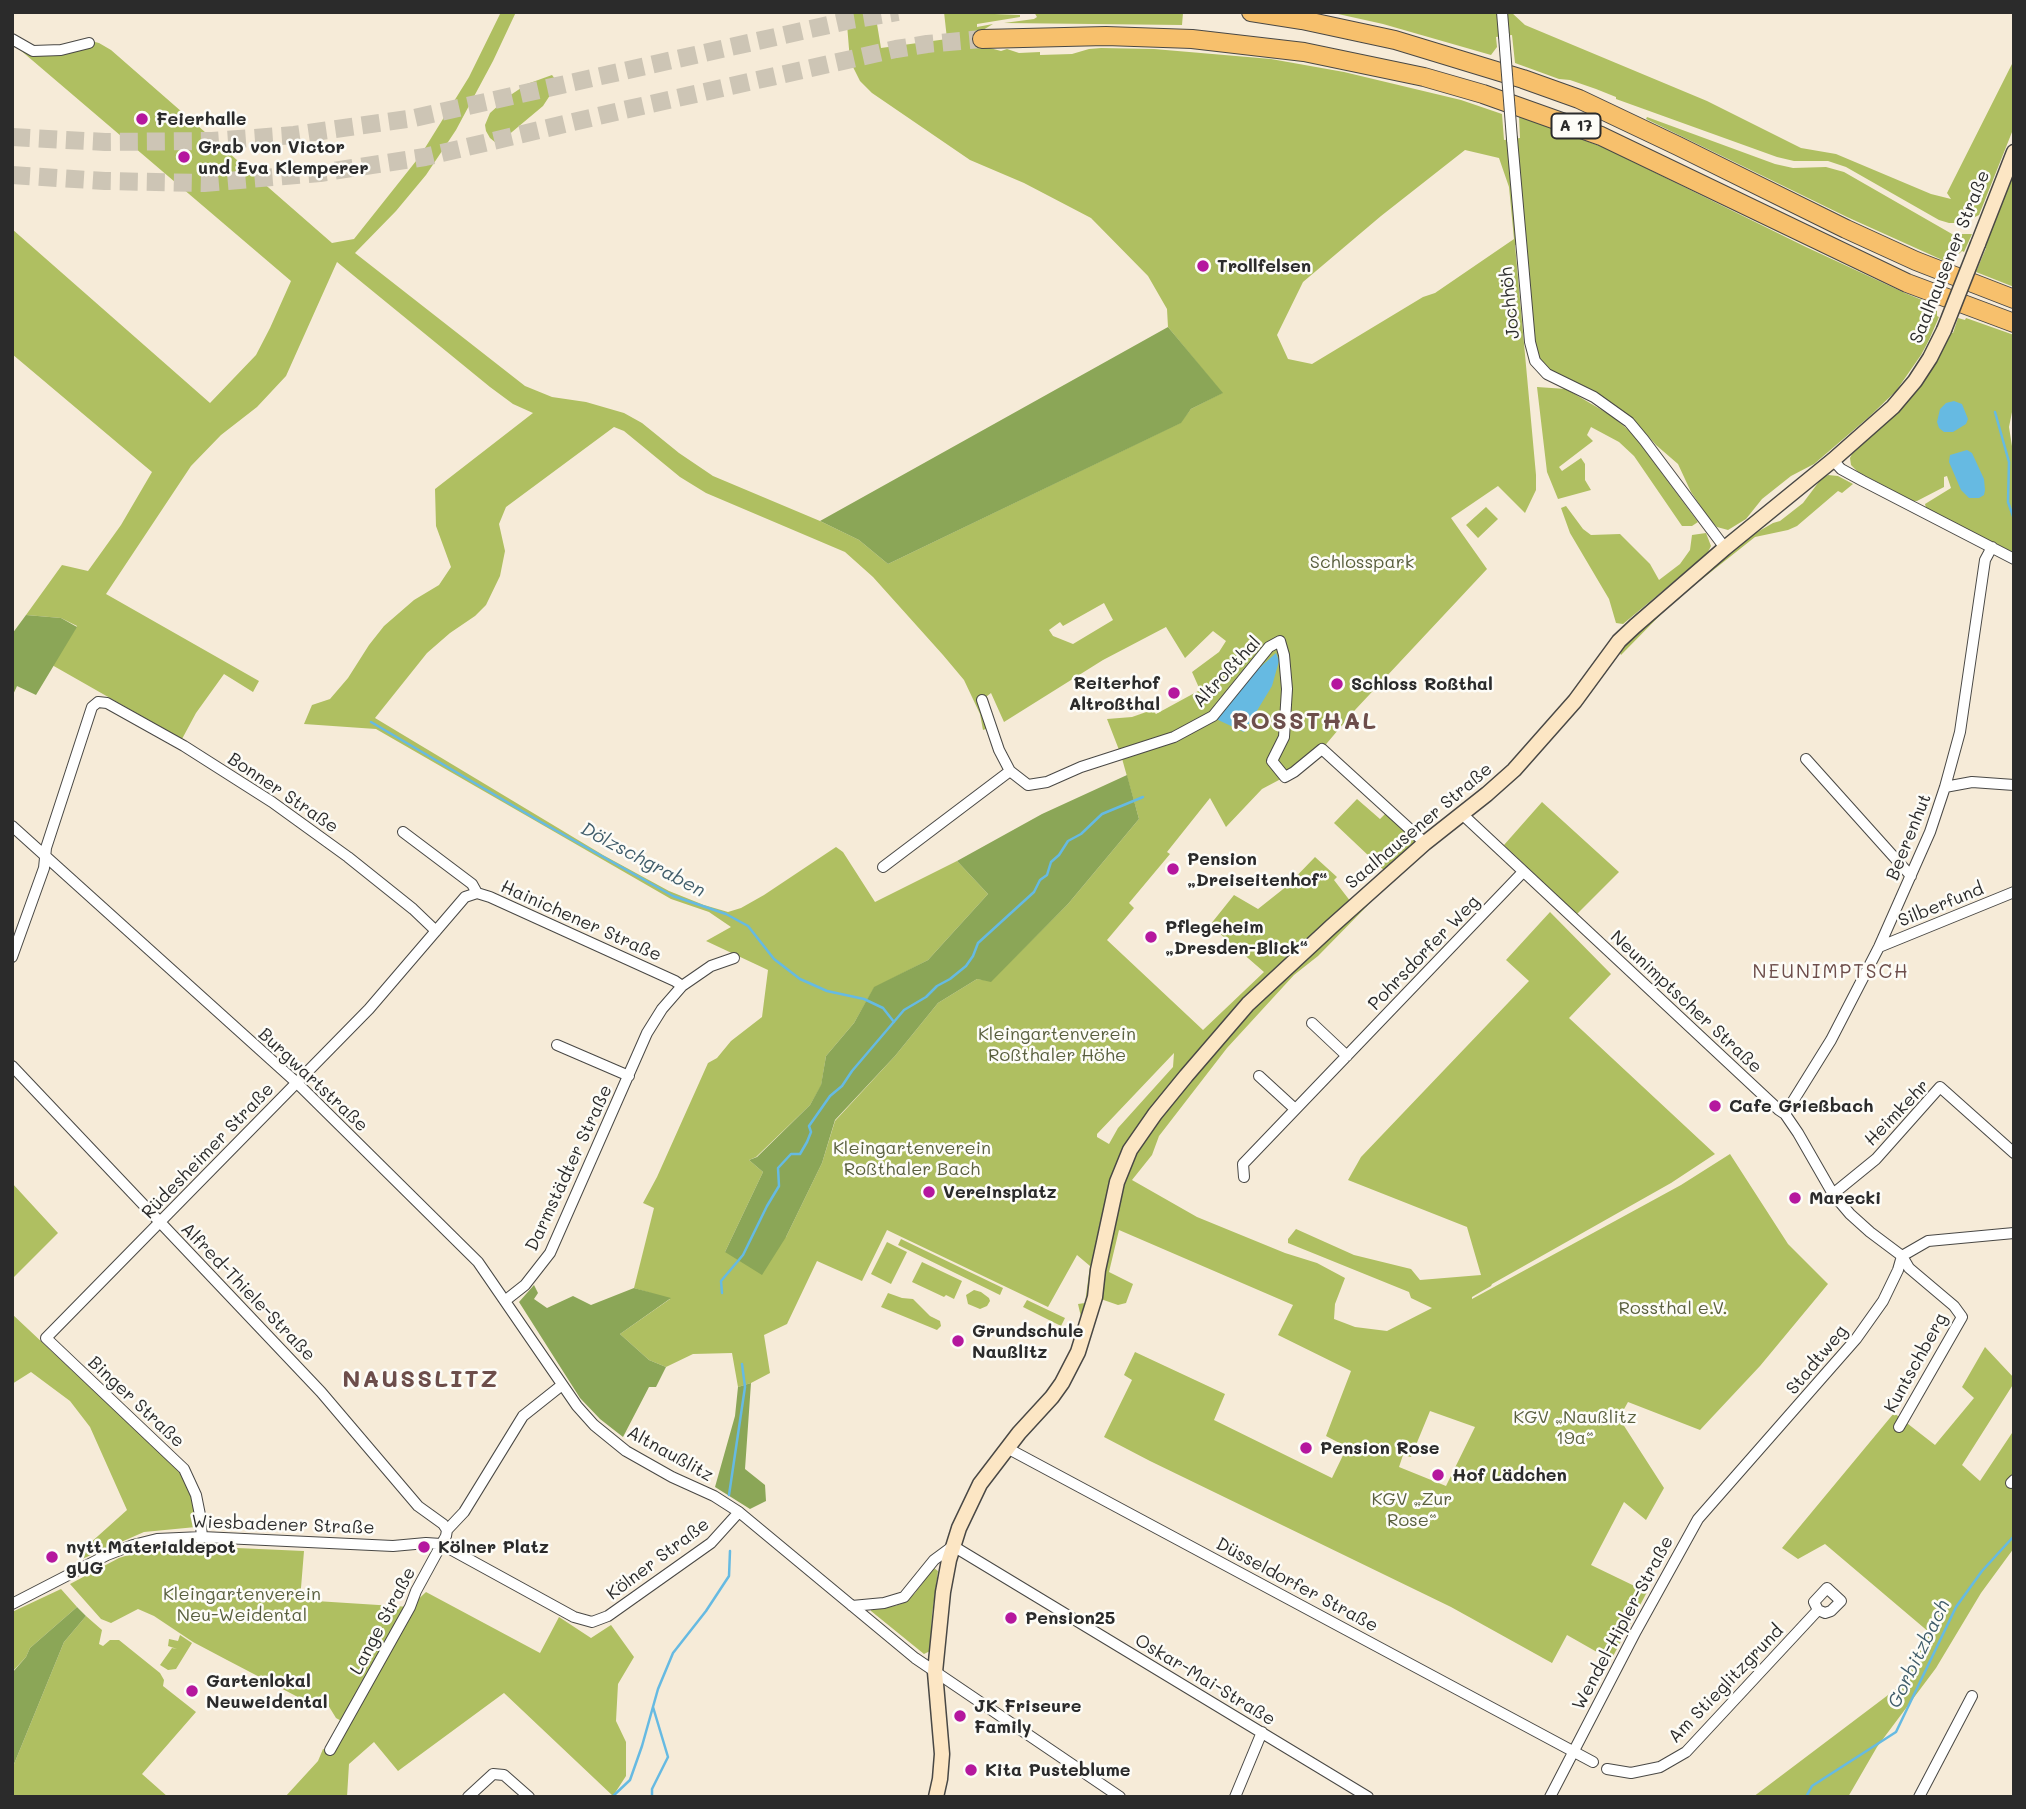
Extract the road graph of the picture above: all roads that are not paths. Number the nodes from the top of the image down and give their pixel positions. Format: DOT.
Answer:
graph roads {
  1 [pos="1251,12"];
  2 [pos="1502,12"];
  3 [pos="12,39"];
  4 [pos="982,39"];
  5 [pos="89,43"];
  6 [pos="2014,152"];
  7 [pos="2014,299"];
  8 [pos="2014,323"];
  9 [pos="1833,460"];
  10 [pos="1992,547"];
  11 [pos="1725,548"];
  12 [pos="2014,559"];
  13 [pos="982,699"];
  14 [pos="1805,759"];
  15 [pos="1010,771"];
  16 [pos="2014,785"];
  17 [pos="1945,787"];
  18 [pos="1462,814"];
  19 [pos="12,826"];
  20 [pos="404,832"];
  21 [pos="1425,843"];
  22 [pos="46,858"];
  23 [pos="883,867"];
  24 [pos="1523,872"];
  25 [pos="1911,876"];
  26 [pos="2014,892"];
  27 [pos="477,893"];
  28 [pos="436,931"];
  29 [pos="1879,947"];
  30 [pos="12,957"];
  31 [pos="734,958"];
  32 [pos="682,986"];
  33 [pos="1312,1023"];
  34 [pos="557,1045"];
  35 [pos="1347,1056"];
  36 [pos="12,1066"];
  37 [pos="629,1076"];
  38 [pos="1259,1076"];
  39 [pos="297,1083"];
  40 [pos="1295,1110"];
  41 [pos="1785,1114"];
  42 [pos="2014,1153"];
  43 [pos="1244,1177"];
  44 [pos="1833,1194"];
  45 [pos="160,1223"];
  46 [pos="2014,1233"];
  47 [pos="1902,1256"];
  48 [pos="506,1300"];
  49 [pos="46,1339"];
  50 [pos="562,1385"];
  51 [pos="1899,1427"];
  52 [pos="1007,1448"];
  53 [pos="1737,1472"];
  54 [pos="739,1513"];
  55 [pos="447,1530"];
  56 [pos="202,1537"];
  57 [pos="441,1544"];
  58 [pos="953,1546"];
  59 [pos="12,1604"];
  60 [pos="852,1606"];
  61 [pos="1818,1610"];
  62 [pos="935,1672"];
  63 [pos="1972,1696"];
  64 [pos="1262,1732"];
  65 [pos="330,1750"];
  66 [pos="1572,1751"];
  67 [pos="1593,1762"];
  68 [pos="1607,1769"];
  69 [pos="468,1797"];
  70 [pos="529,1797"];
  71 [pos="936,1797"];
  72 [pos="1120,1797"];
  73 [pos="1235,1797"];
  74 [pos="1368,1797"];
  75 [pos="1550,1797"];
  76 [pos="1919,1797"];
  1 -- 7 [label="highway, A 17"];
  2 -- 11 [label="street, Jochhöh, bridge"];
  3 -- 5 [label="street"];
  4 -- 8 [label="highway, A 17"];
  6 -- 9 [label="street, Saalhausener Straße, bridge"];
  9 -- 10 [label="street"];
  9 -- 11 [label="street, Saalhausener Straße"];
  10 -- 12 [label="street"];
  10 -- 17 [label="street, Beerenhut"];
  11 -- 18 [label="street, Saalhausener Straße"];
  13 -- 15 [label="street"];
  14 -- 25 [label="street"];
  15 -- 21 [label="street, Altroßthal"];
  15 -- 23 [label="street"];
  16 -- 17 [label="street"];
  17 -- 25 [label="street, Beerenhut"];
  18 -- 21 [label="street, Saalhausener Straße"];
  18 -- 24 [label="street, Neunimptscher Straße"];
  19 -- 22 [label="street, Burgwartstraße"];
  20 -- 27 [label="street, Hainichener Straße"];
  21 -- 52 [label="street, Saalhausener Straße"];
  22 -- 28 [label="street, Bonner Straße"];
  22 -- 30 [label="street"];
  22 -- 39 [label="street, Burgwartstraße"];
  24 -- 35 [label="street, Pohrsdorfer Weg"];
  24 -- 41 [label="street, Neunimptscher Straße"];
  25 -- 29 [label="street, Beerenhut"];
  26 -- 29 [label="street, Silberfund"];
  27 -- 28 [label="street, Rüdesheimer Straße"];
  27 -- 32 [label="street, Hainichener Straße"];
  28 -- 39 [label="street, Rüdesheimer Straße"];
  29 -- 41 [label="street, Beerenhut"];
  31 -- 32 [label="street, Darmstädter Straße"];
  32 -- 37 [label="street, Darmstädter Straße"];
  33 -- 35 [label="street"];
  34 -- 37 [label="street, Darmstädter Straße"];
  35 -- 40 [label="street, Pohrsdorfer Weg"];
  36 -- 45 [label="street, Alfred-Thiele-Straße"];
  37 -- 48 [label="street, Darmstädter Straße"];
  38 -- 40 [label="street"];
  39 -- 45 [label="street, Rüdesheimer Straße"];
  39 -- 48 [label="street, Burgwartstraße"];
  40 -- 43 [label="street, Pohrsdorfer Weg"];
  41 -- 44 [label="street, Neunimptscher Straße"];
  42 -- 44 [label="street, Heimkehr"];
  44 -- 47 [label="street, Neunimptscher Straße"];
  45 -- 49 [label="street, Rüdesheimer Straße"];
  45 -- 55 [label="street, Alfred-Thiele-Straße"];
  46 -- 47 [label="street"];
  47 -- 51 [label="street, Kuntschberg"];
  47 -- 53 [label="street, Stadtweg"];
  48 -- 50 [label="street, Burgwartstraße"];
  49 -- 56 [label="street, Binger Straße"];
  50 -- 54 [label="street, Altnaußlitz"];
  50 -- 55 [label="street"];
  52 -- 58 [label="street, Saalhausener Straße"];
  52 -- 66 [label="street, Düsseldorfer Straße"];
  53 -- 66 [label="street, Wendel-Hipler-Straße"];
  54 -- 57 [label="street, Kölner Straße"];
  54 -- 60 [label="street, Altnaußlitz"];
  55 -- 57 [label="street"];
  56 -- 57 [label="street, Wiesbadener Straße"];
  56 -- 59 [label="street, Wiesbadener Straße"];
  57 -- 65 [label="street, Lange Straße"];
  58 -- 60 [label="street"];
  58 -- 62 [label="street, Saalhausener Straße"];
  58 -- 64 [label="street, Oskar-Mai-Straße"];
  60 -- 62 [label="street, Altnaußlitz"];
  61 -- 68 [label="street, Am Stieglitzgrund"];
  62 -- 71 [label="street, Saalhausener Straße"];
  62 -- 72 [label="street, Altnaußlitz"];
  63 -- 76 [label="street"];
  64 -- 73 [label="street"];
  64 -- 74 [label="street, Oskar-Mai-Straße"];
  66 -- 67 [label="street"];
  66 -- 75 [label="street, Wendel-Hipler-Straße"];
  69 -- 70 [label="street"];
}
